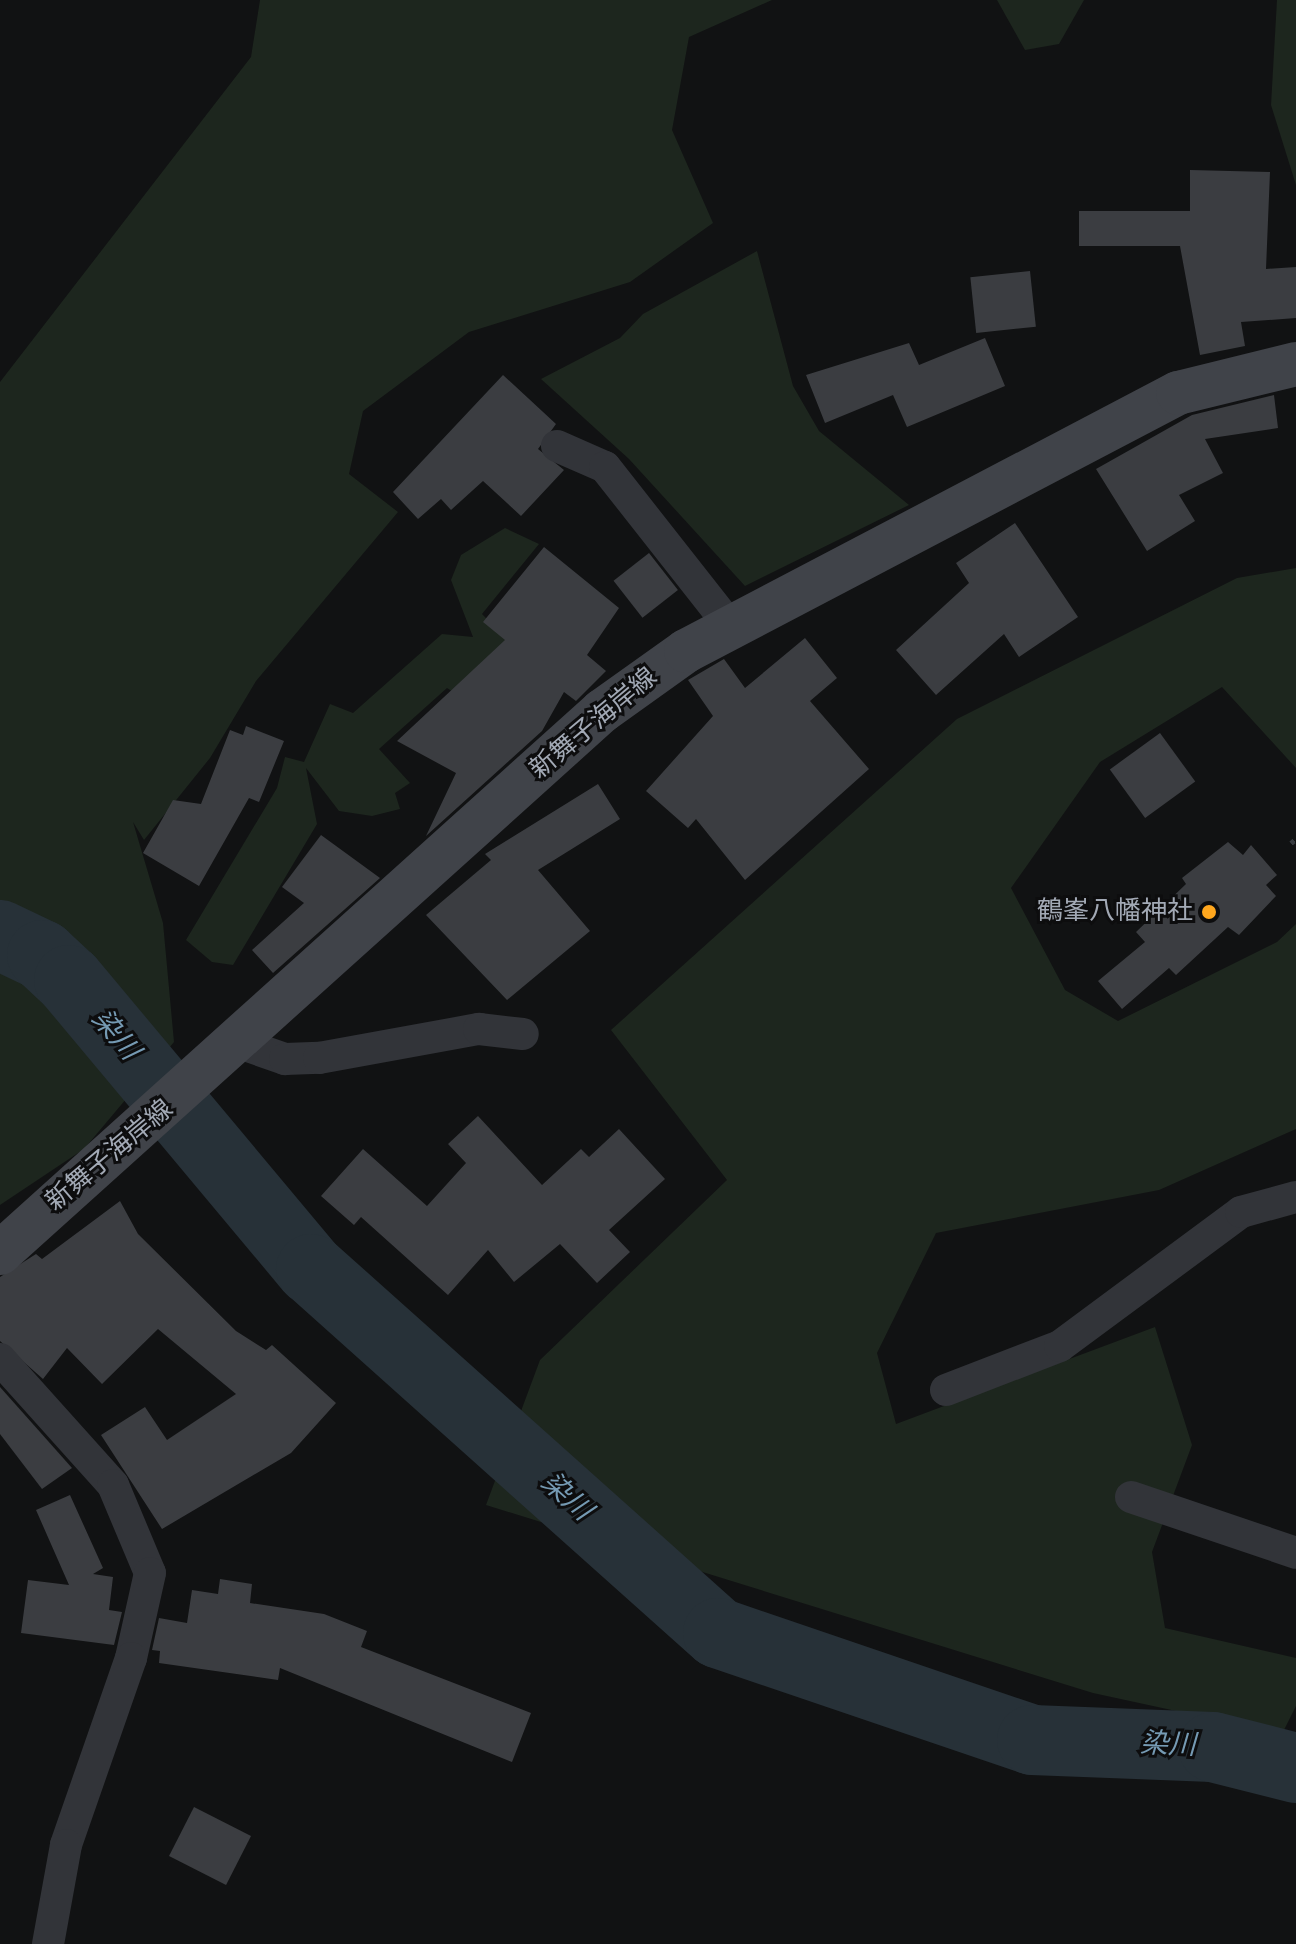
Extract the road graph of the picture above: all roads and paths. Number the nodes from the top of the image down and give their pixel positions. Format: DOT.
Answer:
graph roads {
  1 [pos="1296,364"];
  2 [pos="557,446"];
  3 [pos="731,627"];
  4 [pos="523,1034"];
  5 [pos="224,1057"];
  6 [pos="1296,1197"];
  7 [pos="0,1253"];
  8 [pos="0,1359"];
  9 [pos="946,1390"];
  10 [pos="1131,1497"];
  11 [pos="1296,1553"];
  12 [pos="48,1944"];
  1 -- 3 [label="main road, 新舞子海岸線"];
  2 -- 3 [label="street"];
  3 -- 5 [label="main road, 新舞子海岸線"];
  4 -- 5 [label="street"];
  5 -- 7 [label="main road, 新舞子海岸線"];
  6 -- 9 [label="street"];
  8 -- 12 [label="street"];
  10 -- 11 [label="street"];
}
